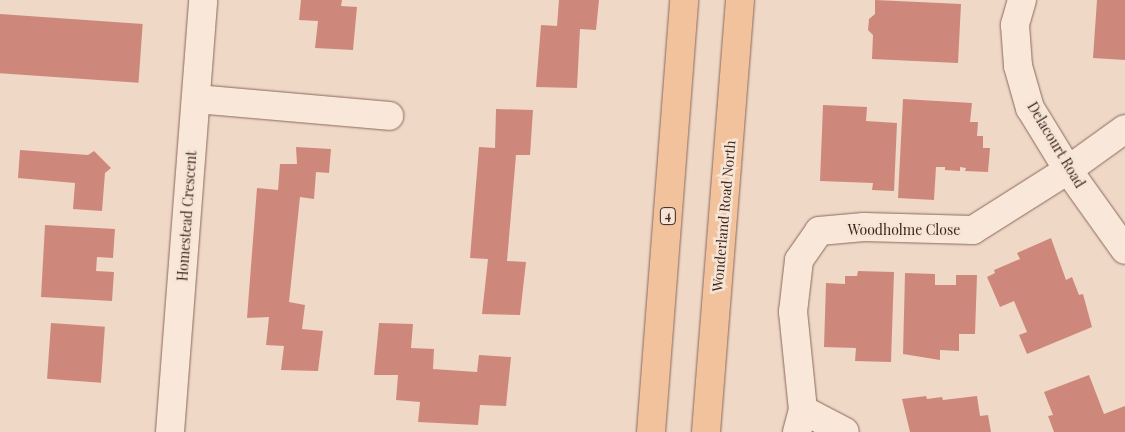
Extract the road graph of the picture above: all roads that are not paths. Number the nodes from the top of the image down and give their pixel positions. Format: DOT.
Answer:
graph roads {
  1 [pos="203,0"];
  2 [pos="684,0"];
  3 [pos="740,0"];
  4 [pos="1022,0"];
  5 [pos="196,99"];
  6 [pos="389,116"];
  7 [pos="1125,129"];
  8 [pos="1068,170"];
  9 [pos="1125,250"];
  10 [pos="800,421"];
  11 [pos="170,432"];
  12 [pos="651,432"];
  13 [pos="706,432"];
  14 [pos="845,432"];
  1 -- 5 [label="street, Homestead Crescent"];
  2 -- 12 [label="main road, 4"];
  3 -- 13 [label="main road, Wonderland Road North"];
  4 -- 8 [label="street, Delacourt Road"];
  5 -- 6 [label="street"];
  5 -- 11 [label="street, Homestead Crescent"];
  7 -- 8 [label="street"];
  8 -- 9 [label="street, Delacourt Road"];
  8 -- 10 [label="street, Woodholme Close"];
  10 -- 14 [label="street, Woodholme Close"];
}
